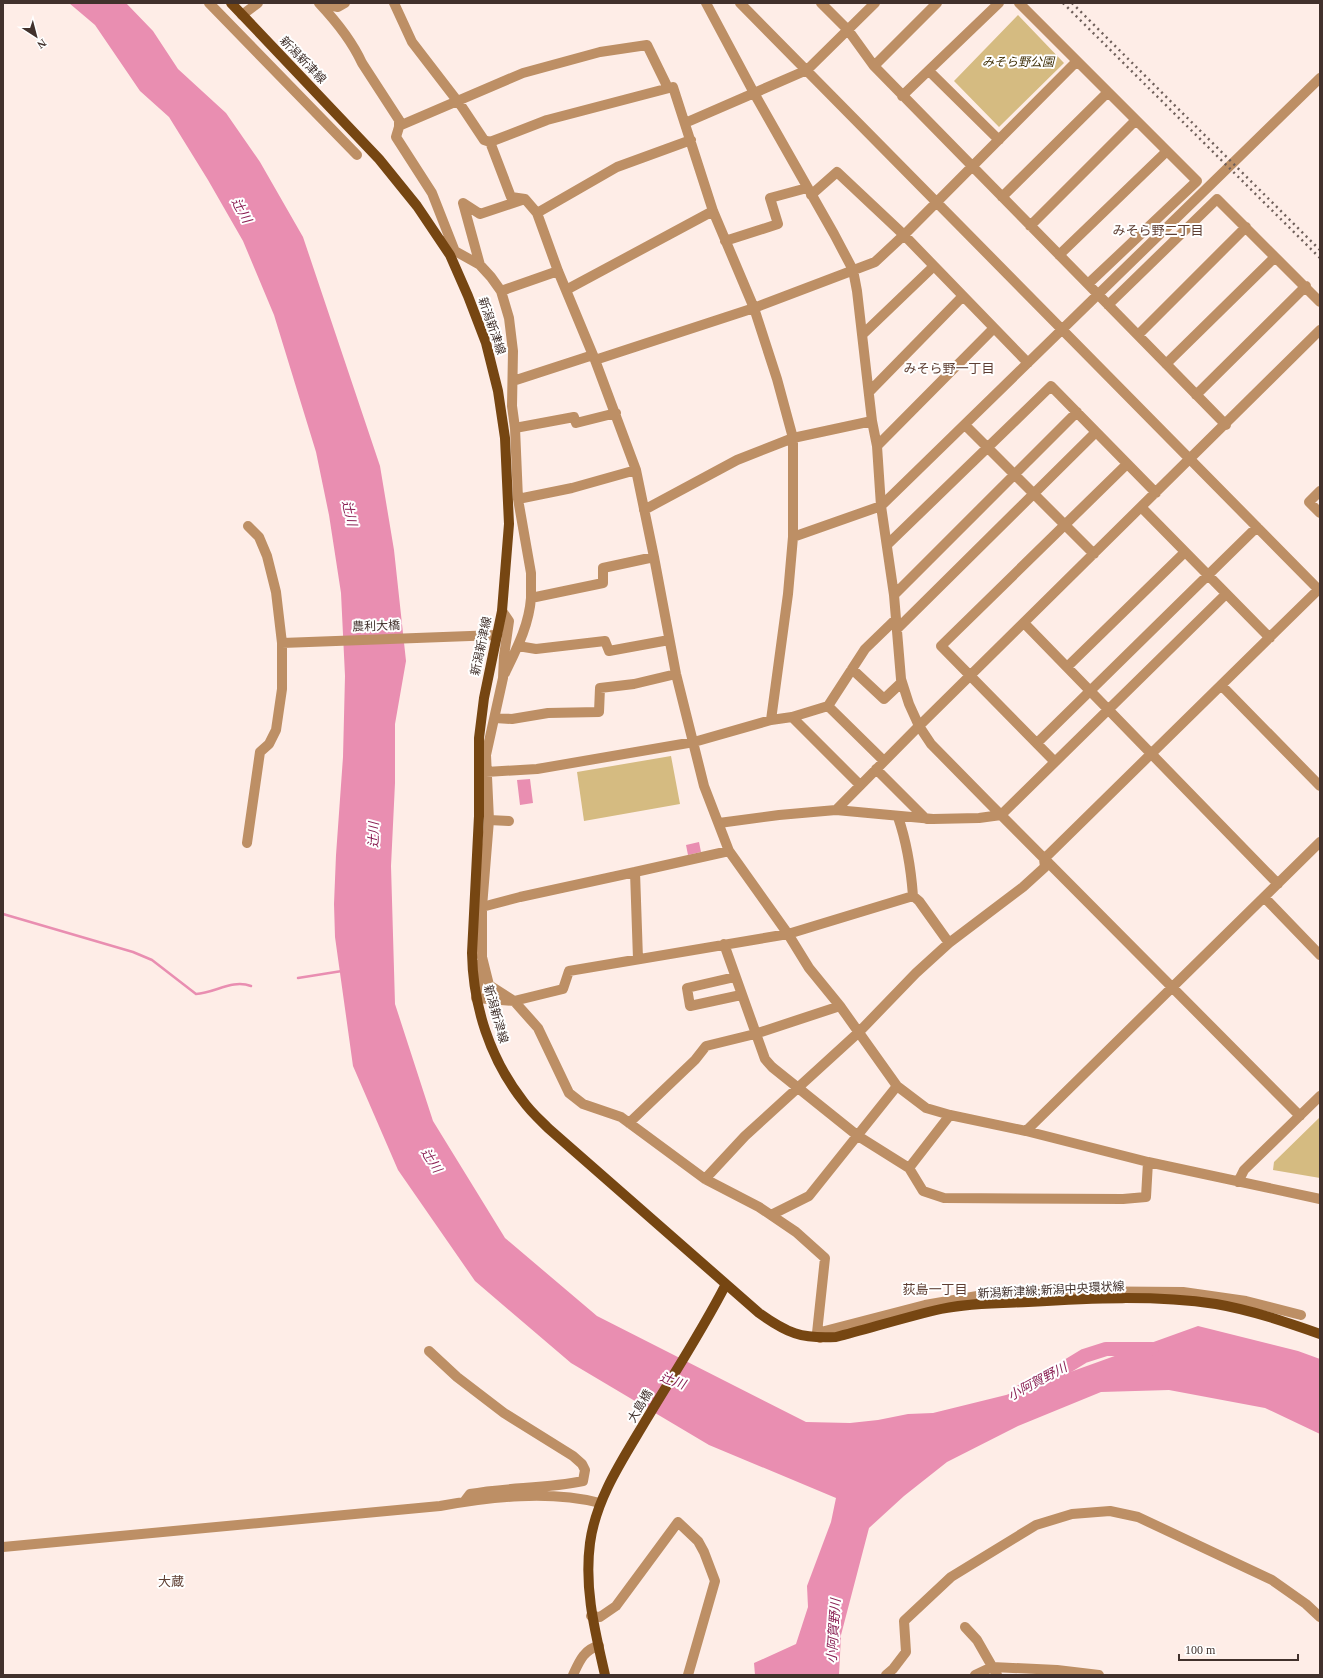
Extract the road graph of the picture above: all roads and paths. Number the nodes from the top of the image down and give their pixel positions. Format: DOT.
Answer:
graph roads {
  1 [pos="209,3"];
  2 [pos="231,3"];
  3 [pos="258,3"];
  4 [pos="319,3"];
  5 [pos="345,3"];
  6 [pos="394,3"];
  7 [pos="706,3"];
  8 [pos="740,3"];
  9 [pos="821,3"];
  10 [pos="875,3"];
  11 [pos="937,3"];
  12 [pos="999,3"];
  13 [pos="1019,3"];
  14 [pos="242,15"];
  15 [pos="848,30"];
  16 [pos="1077,61"];
  17 [pos="874,66"];
  18 [pos="806,70"];
  19 [pos="929,71"];
  20 [pos="1320,78"];
  21 [pos="668,88"];
  22 [pos="1108,92"];
  23 [pos="754,93"];
  24 [pos="902,96"];
  25 [pos="457,100"];
  26 [pos="1136,120"];
  27 [pos="685,123"];
  28 [pos="400,126"];
  29 [pos="691,140"];
  30 [pos="999,140"];
  31 [pos="490,142"];
  32 [pos="1167,151"];
  33 [pos="357,155"];
  34 [pos="972,167"];
  35 [pos="809,192"];
  36 [pos="1002,197"];
  37 [pos="525,199"];
  38 [pos="937,202"];
  39 [pos="713,211"];
  40 [pos="537,213"];
  41 [pos="1030,226"];
  42 [pos="1246,227"];
  43 [pos="904,235"];
  44 [pos="438,237"];
  45 [pos="726,241"];
  46 [pos="455,251"];
  47 [pos="1059,255"];
  48 [pos="1276,257"];
  49 [pos="480,265"];
  50 [pos="934,266"];
  51 [pos="853,270"];
  52 [pos="558,271"];
  53 [pos="1088,284"];
  54 [pos="1306,286"];
  55 [pos="566,290"];
  56 [pos="501,291"];
  57 [pos="963,296"];
  58 [pos="1099,296"];
  59 [pos="1320,302"];
  60 [pos="1108,305"];
  61 [pos="754,308"];
  62 [pos="994,328"];
  63 [pos="1063,330"];
  64 [pos="1320,330"];
  65 [pos="862,335"];
  66 [pos="1138,335"];
  67 [pos="594,357"];
  68 [pos="1028,363"];
  69 [pos="1166,364"];
  70 [pos="513,381"];
  71 [pos="870,391"];
  72 [pos="1196,395"];
  73 [pos="1077,412"];
  74 [pos="616,414"];
  75 [pos="872,421"];
  76 [pos="1226,424"];
  77 [pos="965,425"];
  78 [pos="515,428"];
  79 [pos="1096,432"];
  80 [pos="793,438"];
  81 [pos="877,446"];
  82 [pos="987,447"];
  83 [pos="1190,459"];
  84 [pos="1127,464"];
  85 [pos="636,470"];
  86 [pos="1015,475"];
  87 [pos="1320,491"];
  88 [pos="1156,493"];
  89 [pos="1033,494"];
  90 [pos="518,499"];
  91 [pos="882,506"];
  92 [pos="1141,507"];
  93 [pos="644,510"];
  94 [pos="1320,513"];
  95 [pos="1065,525"];
  96 [pos="248,526"];
  97 [pos="1257,527"];
  98 [pos="794,537"];
  99 [pos="887,545"];
  100 [pos="1185,552"];
  101 [pos="1094,554"];
  102 [pos="654,558"];
  103 [pos="1208,575"];
  104 [pos="1320,589"];
  105 [pos="1226,594"];
  106 [pos="894,595"];
  107 [pos="531,598"];
  108 [pos="502,611"];
  109 [pos="530,613"];
  110 [pos="1024,623"];
  111 [pos="897,624"];
  112 [pos="497,635"];
  113 [pos="1270,638"];
  114 [pos="669,640"];
  115 [pos="287,642"];
  116 [pos="518,646"];
  117 [pos="504,656"];
  118 [pos="1067,667"];
  119 [pos="852,670"];
  120 [pos="676,674"];
  121 [pos="970,675"];
  122 [pos="503,678"];
  123 [pos="902,682"];
  124 [pos="1221,685"];
  125 [pos="1090,690"];
  126 [pos="828,706"];
  127 [pos="1109,709"];
  128 [pos="792,717"];
  129 [pos="495,718"];
  130 [pos="771,720"];
  131 [pos="919,726"];
  132 [pos="480,738"];
  133 [pos="694,742"];
  134 [pos="1037,743"];
  135 [pos="1152,753"];
  136 [pos="486,756"];
  137 [pos="884,761"];
  138 [pos="1055,762"];
  139 [pos="876,769"];
  140 [pos="486,772"];
  141 [pos="860,785"];
  142 [pos="1320,786"];
  143 [pos="836,810"];
  144 [pos="1001,815"];
  145 [pos="898,817"];
  146 [pos="484,818"];
  147 [pos="926,819"];
  148 [pos="509,821"];
  149 [pos="719,823"];
  150 [pos="1320,842"];
  151 [pos="247,843"];
  152 [pos="729,851"];
  153 [pos="1044,859"];
  154 [pos="635,872"];
  155 [pos="1278,884"];
  156 [pos="913,896"];
  157 [pos="1264,897"];
  158 [pos="482,907"];
  159 [pos="788,934"];
  160 [pos="949,943"];
  161 [pos="724,944"];
  162 [pos="1320,955"];
  163 [pos="482,957"];
  164 [pos="638,959"];
  165 [pos="735,977"];
  166 [pos="1172,988"];
  167 [pos="741,995"];
  168 [pos="476,998"];
  169 [pos="514,1001"];
  170 [pos="840,1006"];
  171 [pos="859,1032"];
  172 [pos="756,1034"];
  173 [pos="897,1086"];
  174 [pos="798,1089"];
  175 [pos="1320,1096"];
  176 [pos="950,1115"];
  177 [pos="1300,1116"];
  178 [pos="629,1123"];
  179 [pos="1026,1131"];
  180 [pos="858,1136"];
  181 [pos="1148,1162"];
  182 [pos="909,1168"];
  183 [pos="705,1179"];
  184 [pos="1238,1182"];
  185 [pos="1320,1200"];
  186 [pos="771,1215"];
  187 [pos="726,1284"];
  188 [pos="1301,1316"];
  189 [pos="1320,1334"];
  190 [pos="819,1336"];
  191 [pos="429,1351"];
  192 [pos="464,1502"];
  193 [pos="600,1503"];
  194 [pos="3,1547"];
  195 [pos="591,1616"];
  196 [pos="1320,1617"];
  197 [pos="965,1627"];
  198 [pos="599,1646"];
  199 [pos="994,1671"];
  200 [pos="573,1675"];
  201 [pos="605,1675"];
  202 [pos="688,1675"];
  203 [pos="886,1675"];
  204 [pos="975,1675"];
  205 [pos="1099,1675"];
  1 -- 33 [label="street"];
  2 -- 14 [label="main road, 新潟新津線"];
  3 -- 14 [label="street"];
  4 -- 5 [label="street"];
  4 -- 28 [label="street"];
  6 -- 25 [label="street"];
  7 -- 23 [label="street"];
  8 -- 18 [label="street"];
  9 -- 15 [label="street"];
  10 -- 15 [label="street"];
  11 -- 17 [label="street"];
  12 -- 19 [label="street"];
  13 -- 16 [label="street"];
  14 -- 44 [label="main road, 新潟新津線"];
  15 -- 17 [label="street"];
  15 -- 18 [label="street"];
  16 -- 22 [label="street"];
  16 -- 30 [label="street"];
  17 -- 24 [label="street"];
  18 -- 23 [label="street"];
  18 -- 38 [label="street"];
  19 -- 24 [label="street"];
  19 -- 30 [label="street"];
  20 -- 58 [label="street"];
  21 -- 25 [label="street"];
  21 -- 27 [label="street"];
  21 -- 31 [label="street"];
  22 -- 26 [label="street"];
  22 -- 36 [label="street"];
  23 -- 27 [label="street"];
  23 -- 35 [label="street"];
  24 -- 34 [label="street"];
  25 -- 28 [label="street"];
  25 -- 31 [label="street"];
  26 -- 32 [label="street"];
  26 -- 41 [label="street"];
  27 -- 29 [label="street"];
  28 -- 46 [label="street"];
  29 -- 39 [label="street"];
  29 -- 40 [label="street"];
  30 -- 34 [label="street"];
  31 -- 37 [label="street"];
  32 -- 47 [label="street"];
  32 -- 53 [label="street"];
  34 -- 36 [label="street"];
  34 -- 38 [label="street"];
  35 -- 43 [label="street"];
  35 -- 45 [label="street"];
  35 -- 51 [label="street"];
  36 -- 41 [label="street"];
  37 -- 40 [label="street"];
  37 -- 49 [label="street"];
  38 -- 43 [label="street"];
  38 -- 63 [label="street"];
  39 -- 45 [label="street"];
  39 -- 55 [label="street"];
  40 -- 52 [label="street"];
  41 -- 47 [label="street"];
  42 -- 48 [label="street"];
  42 -- 60 [label="street"];
  42 -- 66 [label="street"];
  43 -- 50 [label="street"];
  43 -- 51 [label="street"];
  44 -- 46 [label="street"];
  44 -- 108 [label="main road, 新潟新津線"];
  45 -- 61 [label="street"];
  46 -- 49 [label="street"];
  47 -- 53 [label="street"];
  48 -- 54 [label="street"];
  48 -- 69 [label="street"];
  49 -- 56 [label="street"];
  50 -- 57 [label="street"];
  50 -- 65 [label="street"];
  51 -- 61 [label="street"];
  51 -- 65 [label="street"];
  52 -- 55 [label="street"];
  52 -- 56 [label="street"];
  53 -- 58 [label="street"];
  54 -- 59 [label="street"];
  54 -- 72 [label="street"];
  55 -- 67 [label="street"];
  56 -- 70 [label="street"];
  57 -- 62 [label="street"];
  57 -- 71 [label="street"];
  58 -- 60 [label="street"];
  58 -- 63 [label="street"];
  60 -- 66 [label="street"];
  61 -- 67 [label="street"];
  61 -- 80 [label="street"];
  62 -- 68 [label="street"];
  62 -- 81 [label="street"];
  63 -- 68 [label="street"];
  63 -- 83 [label="street"];
  64 -- 76 [label="street"];
  65 -- 71 [label="street"];
  66 -- 69 [label="street"];
  67 -- 70 [label="street"];
  67 -- 74 [label="street"];
  68 -- 77 [label="street"];
  69 -- 72 [label="street"];
  70 -- 78 [label="street"];
  71 -- 75 [label="street"];
  72 -- 76 [label="street"];
  73 -- 79 [label="street"];
  73 -- 82 [label="street"];
  73 -- 86 [label="street"];
  74 -- 78 [label="street"];
  74 -- 85 [label="street"];
  75 -- 80 [label="street"];
  75 -- 81 [label="street"];
  76 -- 83 [label="street"];
  77 -- 82 [label="street"];
  77 -- 91 [label="street"];
  78 -- 90 [label="street"];
  79 -- 84 [label="street"];
  79 -- 89 [label="street"];
  80 -- 93 [label="street"];
  80 -- 98 [label="street"];
  81 -- 91 [label="street"];
  82 -- 86 [label="street"];
  82 -- 99 [label="street"];
  83 -- 88 [label="street"];
  83 -- 97 [label="street"];
  84 -- 88 [label="street"];
  84 -- 95 [label="street"];
  85 -- 90 [label="street"];
  85 -- 93 [label="street"];
  86 -- 89 [label="street"];
  86 -- 106 [label="street"];
  87 -- 94 [label="street"];
  88 -- 92 [label="street"];
  89 -- 95 [label="street"];
  89 -- 111 [label="street"];
  90 -- 107 [label="street"];
  91 -- 98 [label="street"];
  91 -- 99 [label="street"];
  92 -- 100 [label="street"];
  92 -- 101 [label="street"];
  93 -- 102 [label="street"];
  95 -- 101 [label="street"];
  95 -- 121 [label="street"];
  96 -- 115 [label="street"];
  97 -- 103 [label="street"];
  97 -- 104 [label="street"];
  98 -- 130 [label="street"];
  99 -- 106 [label="street"];
  100 -- 103 [label="street"];
  100 -- 118 [label="street"];
  101 -- 110 [label="street"];
  102 -- 107 [label="street"];
  102 -- 114 [label="street"];
  103 -- 105 [label="street"];
  103 -- 125 [label="street"];
  104 -- 113 [label="street"];
  105 -- 113 [label="street"];
  105 -- 127 [label="street"];
  106 -- 111 [label="street"];
  107 -- 109 [label="street"];
  108 -- 112 [label="main road, 新潟新津線"];
  108 -- 117 [label="street"];
  109 -- 116 [label="street"];
  109 -- 117 [label="street"];
  110 -- 118 [label="street"];
  110 -- 121 [label="street"];
  111 -- 119 [label="street"];
  111 -- 123 [label="street"];
  112 -- 115 [label="street, 農利大橋"];
  112 -- 132 [label="main road, 新潟新津線"];
  113 -- 124 [label="street"];
  114 -- 116 [label="street"];
  114 -- 120 [label="street"];
  115 -- 151 [label="street"];
  116 -- 122 [label="street"];
  117 -- 122 [label="street"];
  118 -- 125 [label="street"];
  119 -- 123 [label="street"];
  119 -- 126 [label="street"];
  120 -- 129 [label="street"];
  120 -- 133 [label="street"];
  121 -- 131 [label="street"];
  121 -- 134 [label="street"];
  122 -- 129 [label="street"];
  123 -- 131 [label="street"];
  124 -- 135 [label="street"];
  124 -- 142 [label="street"];
  125 -- 127 [label="street"];
  125 -- 134 [label="street"];
  126 -- 128 [label="street"];
  126 -- 137 [label="street"];
  127 -- 135 [label="street"];
  127 -- 138 [label="street"];
  128 -- 130 [label="street"];
  128 -- 141 [label="street"];
  129 -- 136 [label="street"];
  130 -- 133 [label="street"];
  131 -- 137 [label="street"];
  131 -- 144 [label="street"];
  132 -- 136 [label="street"];
  132 -- 146 [label="main road, 新潟新津線"];
  133 -- 140 [label="street"];
  133 -- 149 [label="street"];
  134 -- 138 [label="street"];
  135 -- 153 [label="street"];
  135 -- 155 [label="street"];
  136 -- 140 [label="street"];
  137 -- 139 [label="street"];
  138 -- 144 [label="street"];
  139 -- 141 [label="street"];
  139 -- 147 [label="street"];
  140 -- 146 [label="street"];
  141 -- 143 [label="street"];
  143 -- 145 [label="street"];
  143 -- 149 [label="street"];
  144 -- 147 [label="street"];
  144 -- 153 [label="street"];
  145 -- 147 [label="street"];
  145 -- 156 [label="street"];
  146 -- 148 [label="street"];
  146 -- 158 [label="street"];
  146 -- 168 [label="main road, 新潟新津線"];
  149 -- 152 [label="street"];
  150 -- 155 [label="street"];
  152 -- 154 [label="street"];
  152 -- 159 [label="street"];
  153 -- 160 [label="street"];
  153 -- 166 [label="street"];
  154 -- 158 [label="street"];
  154 -- 164 [label="street"];
  155 -- 157 [label="street"];
  156 -- 159 [label="street"];
  156 -- 160 [label="street"];
  157 -- 162 [label="street"];
  157 -- 166 [label="street"];
  158 -- 163 [label="street"];
  159 -- 161 [label="street"];
  159 -- 170 [label="street"];
  160 -- 171 [label="street"];
  161 -- 164 [label="street"];
  161 -- 165 [label="street"];
  163 -- 168 [label="street"];
  163 -- 169 [label="street"];
  164 -- 169 [label="street"];
  165 -- 167 [label="street"];
  165 -- 167 [label="street"];
  166 -- 177 [label="street"];
  166 -- 179 [label="street"];
  167 -- 172 [label="street"];
  168 -- 169 [label="street"];
  168 -- 187 [label="main road, 新潟新津線"];
  169 -- 178 [label="street"];
  170 -- 171 [label="street"];
  170 -- 172 [label="street"];
  171 -- 173 [label="street"];
  171 -- 174 [label="street"];
  172 -- 174 [label="street"];
  172 -- 178 [label="street"];
  173 -- 176 [label="street"];
  173 -- 180 [label="street"];
  174 -- 180 [label="street"];
  174 -- 183 [label="street"];
  175 -- 177 [label="street"];
  176 -- 179 [label="street"];
  176 -- 182 [label="street"];
  177 -- 184 [label="street"];
  178 -- 183 [label="street"];
  179 -- 181 [label="street"];
  180 -- 182 [label="street"];
  180 -- 186 [label="street"];
  181 -- 182 [label="street"];
  181 -- 184 [label="street"];
  183 -- 186 [label="street"];
  184 -- 185 [label="street"];
  186 -- 190 [label="street"];
  187 -- 190 [label="main road, 新潟新津線;新潟中央環状線"];
  187 -- 193 [label="main road, 大島橋"];
  188 -- 190 [label="street"];
  189 -- 190 [label="main road, 新潟新津線;新潟中央環状線"];
  191 -- 192 [label="street"];
  192 -- 193 [label="street"];
  192 -- 194 [label="street"];
  193 -- 195 [label="main road, 大島橋"];
  195 -- 198 [label="main road, 大島橋"];
  195 -- 202 [label="street"];
  196 -- 203 [label="street"];
  197 -- 199 [label="street"];
  198 -- 200 [label="street"];
  198 -- 201 [label="main road, 大島橋"];
  199 -- 204 [label="street"];
  199 -- 205 [label="street"];
}
